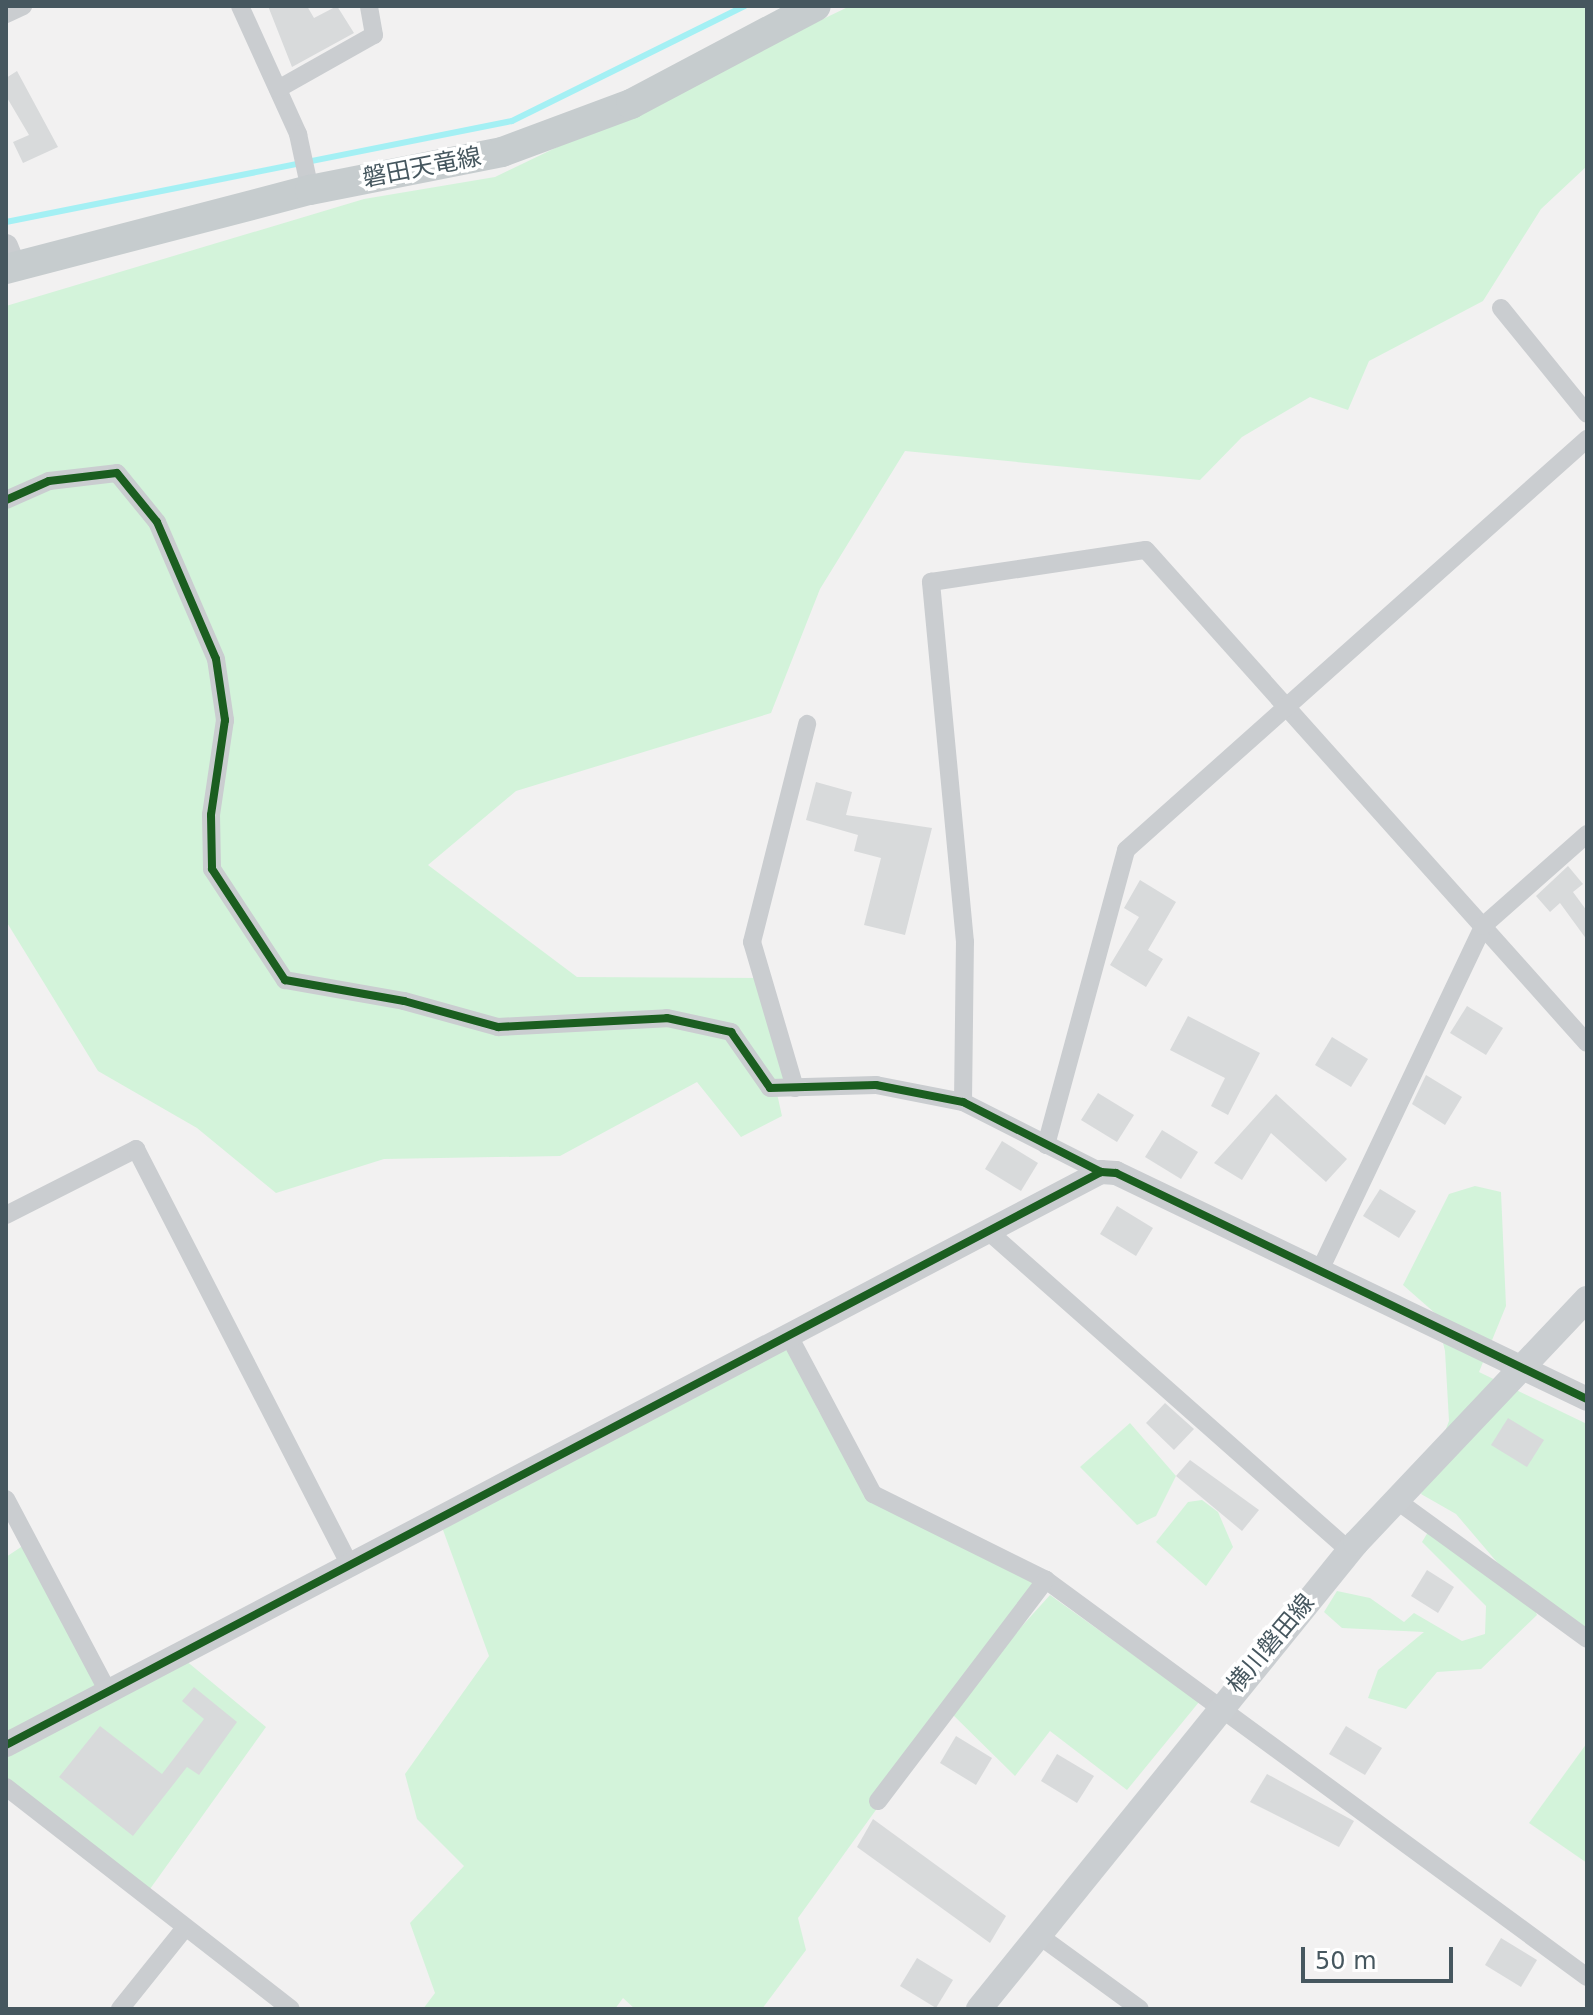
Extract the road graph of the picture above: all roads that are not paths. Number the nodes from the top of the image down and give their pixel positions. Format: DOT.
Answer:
graph roads {
  1 [pos="23,6"];
  2 [pos="240,6"];
  3 [pos="369,6"];
  4 [pos="816,6"];
  5 [pos="6,14"];
  6 [pos="278,89"];
  7 [pos="310,190"];
  8 [pos="9,260"];
  9 [pos="1501,308"];
  10 [pos="1587,414"];
  11 [pos="1587,439"];
  12 [pos="6,500"];
  13 [pos="1288,704"];
  14 [pos="807,724"];
  15 [pos="1587,834"];
  16 [pos="1483,926"];
  17 [pos="1587,1043"];
  18 [pos="795,1088"];
  19 [pos="963,1102"];
  20 [pos="1046,1145"];
  21 [pos="1101,1172"];
  22 [pos="6,1215"];
  23 [pos="988,1231"];
  24 [pos="1320,1270"];
  25 [pos="1587,1299"];
  26 [pos="789,1336"];
  27 [pos="1523,1366"];
  28 [pos="1587,1399"];
  29 [pos="6,1499"];
  30 [pos="1396,1500"];
  31 [pos="1350,1551"];
  32 [pos="350,1565"];
  33 [pos="1046,1580"];
  34 [pos="1587,1639"];
  35 [pos="108,1692"];
  36 [pos="1216,1710"];
  37 [pos="6,1745"];
  38 [pos="6,1787"];
  39 [pos="878,1801"];
  40 [pos="185,1928"];
  41 [pos="1041,1937"];
  42 [pos="1587,1977"];
  43 [pos="120,2009"];
  44 [pos="291,2009"];
  45 [pos="979,2009"];
  46 [pos="1140,2009"];
  1 -- 5 [label="street"];
  2 -- 6 [label="street"];
  3 -- 6 [label="street"];
  4 -- 7 [label="main road, 磐田天竜線"];
  6 -- 7 [label="street"];
  7 -- 8 [label="main road, 磐田天竜線"];
  9 -- 10 [label="street"];
  11 -- 13 [label="street"];
  12 -- 18 [label="street"];
  13 -- 16 [label="street"];
  13 -- 19 [label="street"];
  13 -- 20 [label="street"];
  14 -- 18 [label="street"];
  15 -- 16 [label="street"];
  16 -- 17 [label="street"];
  16 -- 24 [label="street"];
  18 -- 19 [label="street"];
  19 -- 20 [label="street"];
  20 -- 21 [label="street"];
  21 -- 23 [label="street"];
  21 -- 24 [label="street"];
  22 -- 32 [label="street"];
  23 -- 26 [label="street"];
  23 -- 31 [label="street"];
  24 -- 27 [label="street"];
  25 -- 27 [label="main road, 横川磐田線"];
  26 -- 32 [label="street"];
  26 -- 33 [label="street"];
  27 -- 28 [label="street"];
  27 -- 30 [label="main road, 横川磐田線"];
  29 -- 35 [label="street"];
  30 -- 31 [label="main road, 横川磐田線"];
  30 -- 34 [label="street"];
  31 -- 36 [label="main road, 横川磐田線"];
  32 -- 35 [label="street"];
  33 -- 36 [label="street"];
  33 -- 39 [label="street"];
  35 -- 37 [label="street"];
  36 -- 41 [label="main road, 横川磐田線"];
  36 -- 42 [label="street"];
  38 -- 40 [label="street"];
  40 -- 43 [label="street"];
  40 -- 44 [label="street"];
  41 -- 45 [label="main road, 横川磐田線"];
  41 -- 46 [label="street"];
}
